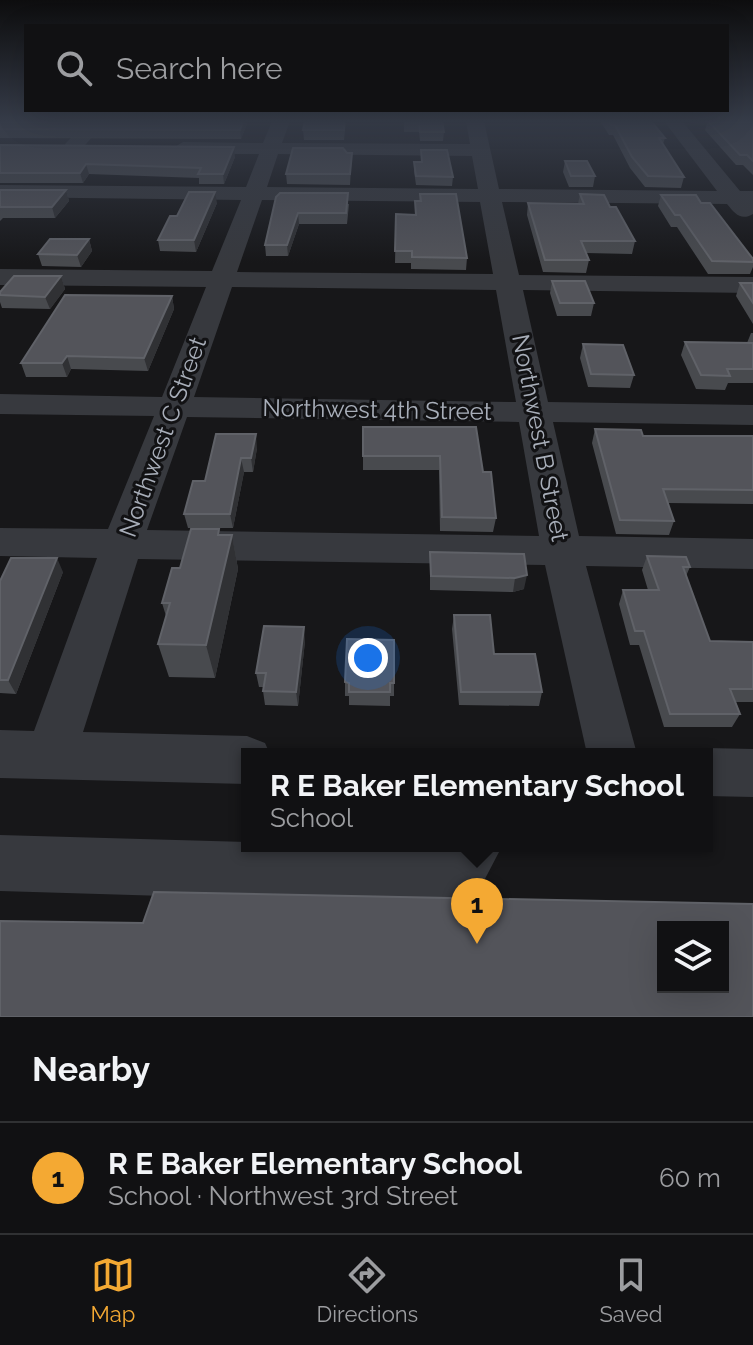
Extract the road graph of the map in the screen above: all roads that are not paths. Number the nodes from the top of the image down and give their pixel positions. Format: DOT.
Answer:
graph roads {
  1 [pos="262,168"];
  2 [pos="485,168"];
  3 [pos="716,168"];
  4 [pos="0,191"];
  5 [pos="252,193"];
  6 [pos="491,196"];
  7 [pos="743,198"];
  8 [pos="753,222"];
  9 [pos="0,277"];
  10 [pos="221,280"];
  11 [pos="509,283"];
  12 [pos="753,285"];
  13 [pos="0,404"];
  14 [pos="174,407"];
  15 [pos="537,412"];
  16 [pos="753,415"];
  17 [pos="0,542"];
  18 [pos="122,545"];
  19 [pos="562,551"];
  20 [pos="753,554"];
  21 [pos="611,748"];
  22 [pos="0,754"];
  23 [pos="51,755"];
  24 [pos="241,760"];
  25 [pos="713,772"];
  26 [pos="753,773"];
  27 [pos="471,852"];
  28 [pos="0,863"];
  1 -- 5 [label="street, Northwest C Street"];
  2 -- 6 [label="street, Northwest B Street"];
  3 -- 7 [label="street"];
  4 -- 5 [label="street"];
  5 -- 6 [label="street"];
  5 -- 10 [label="street, Northwest C Street"];
  6 -- 7 [label="street"];
  6 -- 11 [label="street, Northwest B Street"];
  7 -- 8 [label="street"];
  9 -- 10 [label="street"];
  10 -- 11 [label="street"];
  10 -- 14 [label="street, Northwest C Street"];
  11 -- 12 [label="street"];
  11 -- 15 [label="street, Northwest B Street"];
  13 -- 14 [label="street, Northwest 4th Street"];
  14 -- 15 [label="street, Northwest 4th Street"];
  14 -- 18 [label="street, Northwest C Street"];
  15 -- 16 [label="street, Northwest 4th Street"];
  15 -- 19 [label="street, Northwest B Street"];
  17 -- 18 [label="street"];
  18 -- 19 [label="street"];
  18 -- 23 [label="street, Northwest C Street"];
  19 -- 20 [label="street"];
  19 -- 21 [label="street, Northwest B Street"];
  22 -- 23 [label="street"];
  23 -- 24 [label="street"];
  25 -- 26 [label="street"];
  27 -- 28 [label="street"];
}
